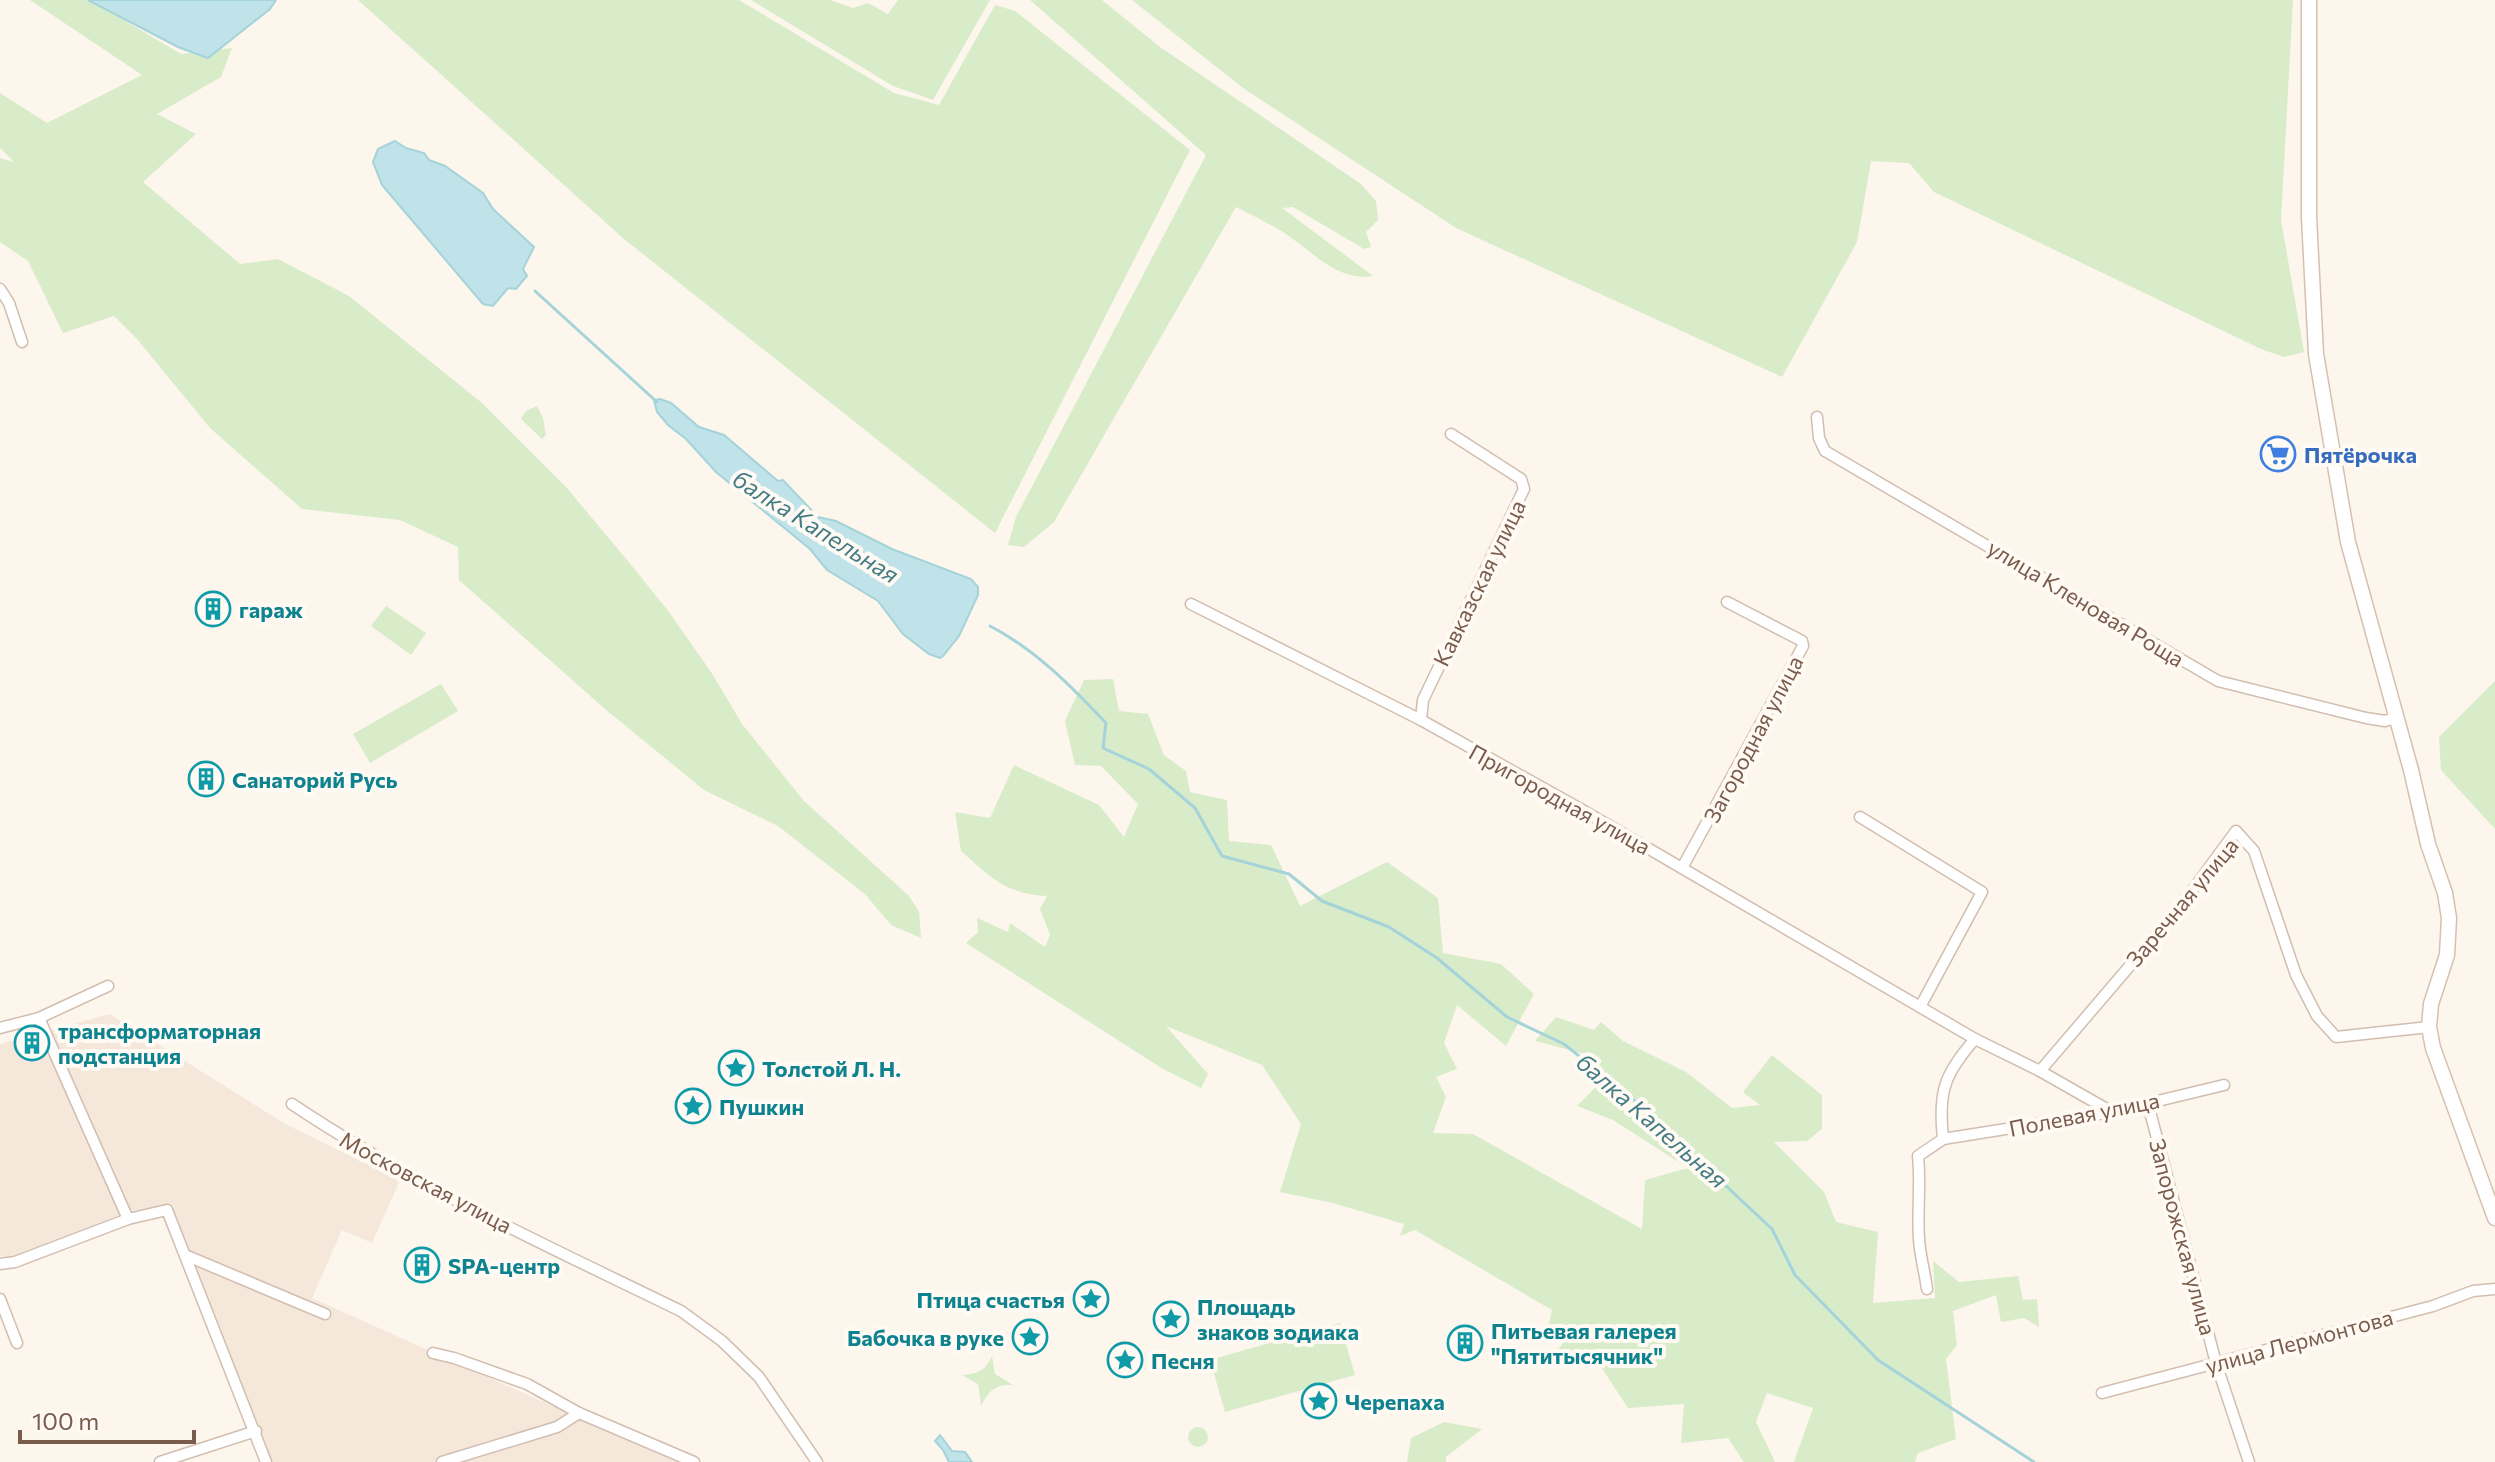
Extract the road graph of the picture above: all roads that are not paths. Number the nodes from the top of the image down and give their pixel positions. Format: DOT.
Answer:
graph roads {
  1 [pos="2309,0"];
  2 [pos="0,289"];
  3 [pos="22,342"];
  4 [pos="1817,417"];
  5 [pos="1451,434"];
  6 [pos="1727,602"];
  7 [pos="1191,604"];
  8 [pos="2397,717"];
  9 [pos="1421,720"];
  10 [pos="1860,817"];
  11 [pos="1682,868"];
  12 [pos="108,986"];
  13 [pos="1920,1007"];
  14 [pos="39,1018"];
  15 [pos="2429,1027"];
  16 [pos="0,1028"];
  17 [pos="1975,1039"];
  18 [pos="2040,1071"];
  19 [pos="2224,1085"];
  20 [pos="292,1104"];
  21 [pos="2148,1104"];
  22 [pos="2112,1112"];
  23 [pos="1943,1139"];
  24 [pos="2495,1218"];
  25 [pos="128,1219"];
  26 [pos="185,1255"];
  27 [pos="0,1264"];
  28 [pos="1927,1289"];
  29 [pos="2495,1289"];
  30 [pos="0,1299"];
  31 [pos="325,1314"];
  32 [pos="17,1343"];
  33 [pos="433,1353"];
  34 [pos="2216,1363"];
  35 [pos="2102,1393"];
  36 [pos="579,1413"];
  37 [pos="256,1431"];
  38 [pos="160,1462"];
  39 [pos="266,1462"];
  40 [pos="442,1462"];
  41 [pos="694,1462"];
  42 [pos="817,1462"];
  43 [pos="2249,1462"];
  1 -- 8 [label="street"];
  2 -- 3 [label="street"];
  4 -- 8 [label="street, улица Кленовая Роща"];
  5 -- 9 [label="street, Кавказская улица"];
  6 -- 11 [label="street, Загородная улица"];
  7 -- 9 [label="street, Пригородная улица"];
  8 -- 15 [label="street"];
  9 -- 11 [label="street, Пригородная улица"];
  10 -- 13 [label="street"];
  11 -- 13 [label="street, Пригородная улица"];
  12 -- 14 [label="street"];
  13 -- 17 [label="street, Пригородная улица"];
  14 -- 16 [label="street"];
  14 -- 25 [label="street"];
  15 -- 18 [label="street, Заречная улица"];
  15 -- 24 [label="street"];
  17 -- 18 [label="street, Пригородная улица"];
  17 -- 23 [label="street"];
  18 -- 22 [label="street, Пригородная улица"];
  19 -- 21 [label="street, Полевая улица"];
  20 -- 42 [label="street, Московская улица"];
  21 -- 22 [label="street, Полевая улица"];
  21 -- 34 [label="street, Запорожская улица"];
  22 -- 23 [label="street, Полевая улица"];
  23 -- 28 [label="street"];
  25 -- 26 [label="street"];
  25 -- 27 [label="street"];
  26 -- 31 [label="street"];
  26 -- 37 [label="street"];
  29 -- 34 [label="street, улица Лермонтова"];
  30 -- 32 [label="street"];
  33 -- 36 [label="street"];
  34 -- 35 [label="street, улица Лермонтова"];
  34 -- 43 [label="street, Запорожская улица"];
  36 -- 40 [label="street"];
  36 -- 41 [label="street"];
  37 -- 38 [label="street"];
  37 -- 39 [label="street"];
}
